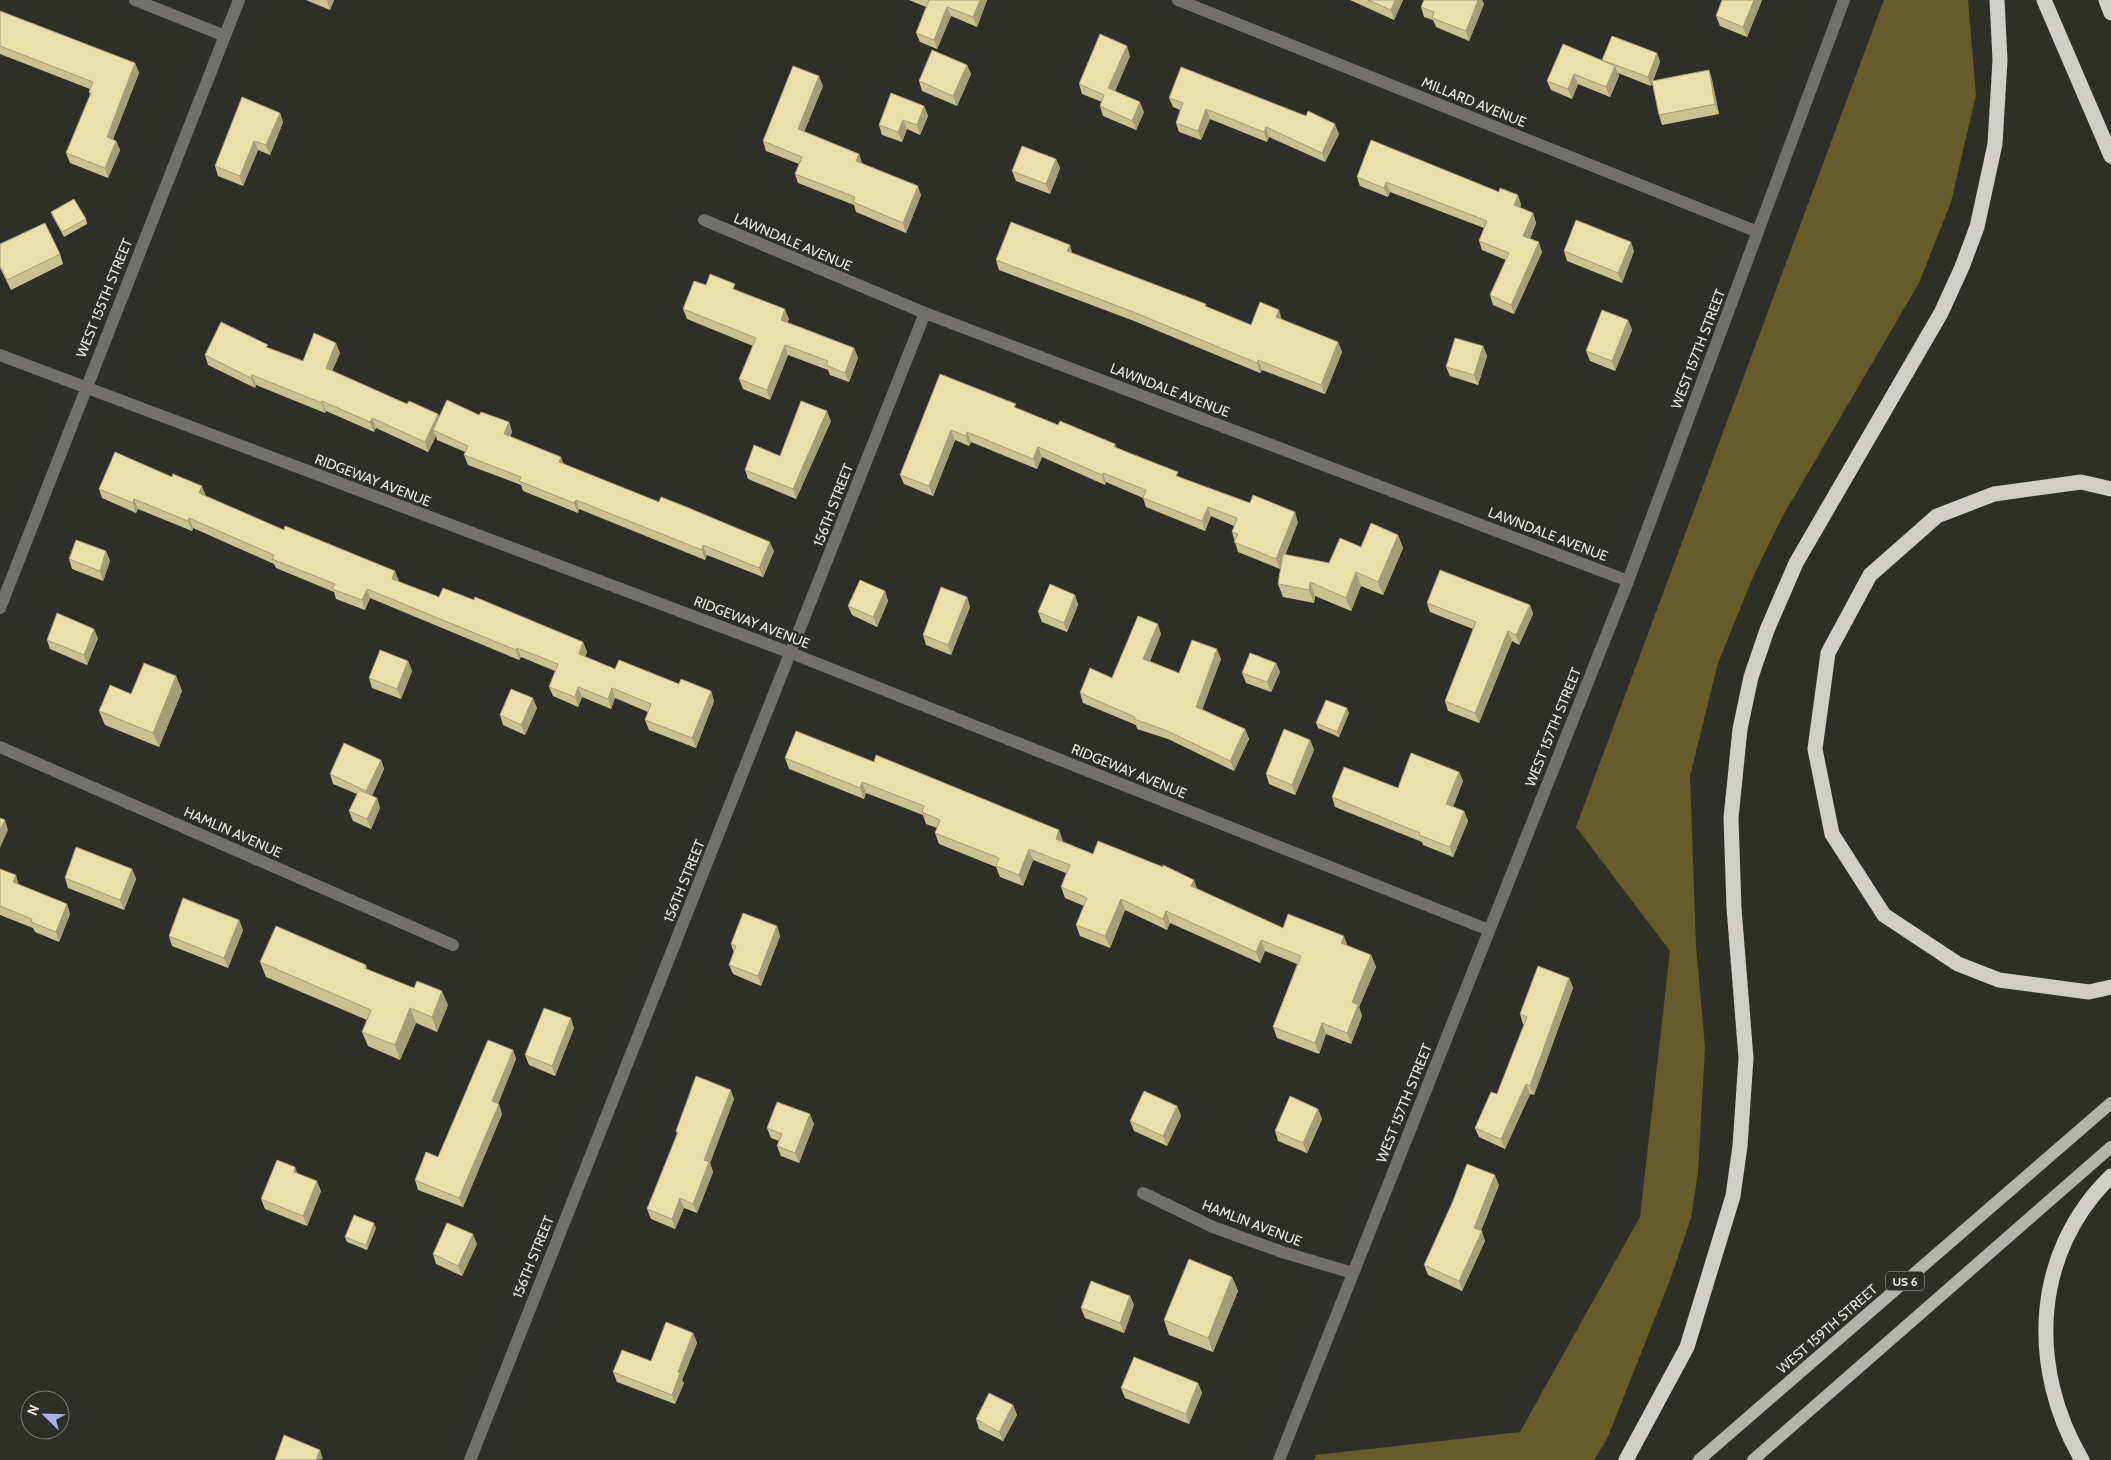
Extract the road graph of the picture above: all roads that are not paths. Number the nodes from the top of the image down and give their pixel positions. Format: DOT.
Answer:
graph roads {
  1 [pos="135,0"];
  2 [pos="239,0"];
  3 [pos="1178,0"];
  4 [pos="1844,0"];
  5 [pos="1997,0"];
  6 [pos="2044,0"];
  7 [pos="2106,0"];
  8 [pos="2111,13"];
  9 [pos="225,36"];
  10 [pos="2111,156"];
  11 [pos="704,220"];
  12 [pos="1758,232"];
  13 [pos="925,313"];
  14 [pos="0,355"];
  15 [pos="85,388"];
  16 [pos="2111,489"];
  17 [pos="1628,580"];
  18 [pos="0,608"];
  19 [pos="792,653"];
  20 [pos="0,746"];
  21 [pos="1489,930"];
  22 [pos="453,945"];
  23 [pos="2111,987"];
  24 [pos="2111,1103"];
  25 [pos="2111,1148"];
  26 [pos="2111,1176"];
  27 [pos="1143,1193"];
  28 [pos="1353,1273"];
  29 [pos="470,1460"];
  30 [pos="1279,1460"];
  31 [pos="1626,1460"];
  32 [pos="1699,1460"];
  33 [pos="1753,1460"];
  34 [pos="2082,1460"];
  1 -- 9 [label="street"];
  2 -- 9 [label="street, WEST 155TH STREET"];
  3 -- 12 [label="street, MILLARD AVENUE"];
  4 -- 12 [label="street, WEST 157TH STREET"];
  5 -- 31 [label="highway"];
  6 -- 10 [label="highway"];
  7 -- 8 [label="highway"];
  9 -- 15 [label="street, WEST 155TH STREET"];
  11 -- 13 [label="street, LAWNDALE AVENUE"];
  12 -- 17 [label="street, WEST 157TH STREET"];
  13 -- 17 [label="street, LAWNDALE AVENUE"];
  13 -- 19 [label="street, 156TH STREET"];
  14 -- 15 [label="street, RIDGEWAY AVENUE"];
  15 -- 18 [label="street, WEST 155TH STREET"];
  15 -- 19 [label="street, RIDGEWAY AVENUE"];
  16 -- 23 [label="highway"];
  17 -- 21 [label="street, WEST 157TH STREET"];
  19 -- 21 [label="street, RIDGEWAY AVENUE"];
  19 -- 29 [label="street, 156TH STREET"];
  20 -- 22 [label="street, HAMLIN AVENUE"];
  21 -- 28 [label="street, WEST 157TH STREET"];
  24 -- 32 [label="main road, WEST 159TH STREET / US 6"];
  25 -- 33 [label="main road, US 6"];
  26 -- 34 [label="highway"];
  27 -- 28 [label="street, HAMLIN AVENUE"];
  28 -- 30 [label="street, WEST 157TH STREET"];
}
